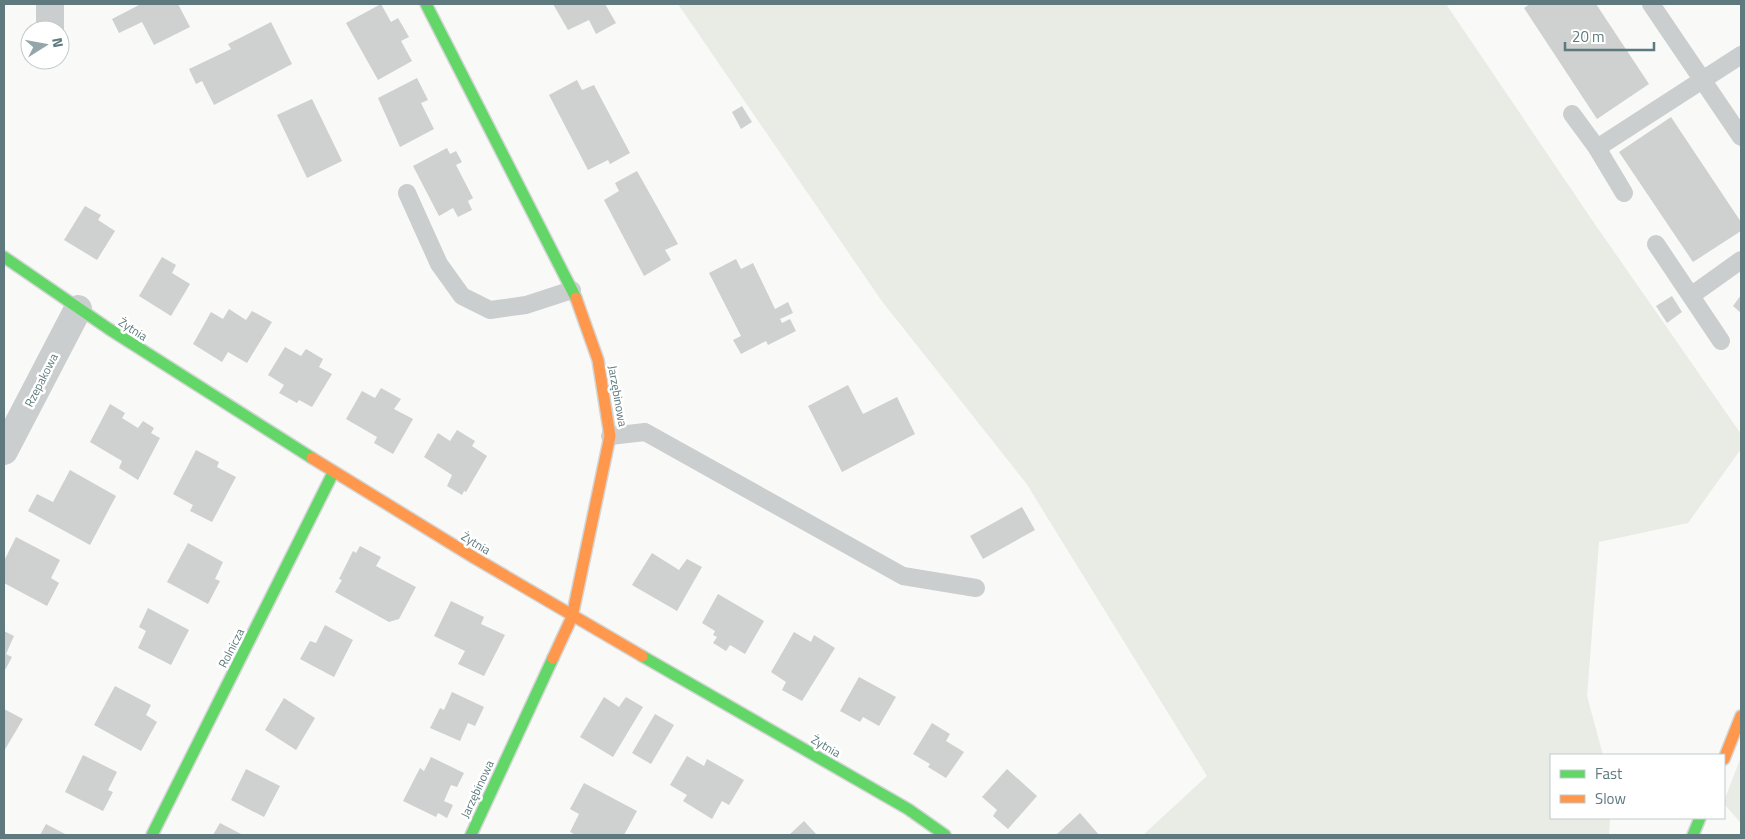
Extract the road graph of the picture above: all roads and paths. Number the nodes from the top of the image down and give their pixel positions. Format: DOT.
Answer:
graph roads {
  1 [pos="50,4"];
  2 [pos="426,4"];
  3 [pos="1651,4"];
  4 [pos="50,20"];
  5 [pos="1741,55"];
  6 [pos="1703,81"];
  7 [pos="1572,114"];
  8 [pos="1741,137"];
  9 [pos="1597,148"];
  10 [pos="407,193"];
  11 [pos="1624,193"];
  12 [pos="1656,244"];
  13 [pos="4,257"];
  14 [pos="1741,260"];
  15 [pos="572,290"];
  16 [pos="1692,295"];
  17 [pos="78,309"];
  18 [pos="1721,341"];
  19 [pos="610,436"];
  20 [pos="4,451"];
  21 [pos="333,474"];
  22 [pos="976,588"];
  23 [pos="572,617"];
  24 [pos="1741,716"];
  25 [pos="1725,756"];
  26 [pos="1700,819"];
  27 [pos="152,835"];
  28 [pos="470,835"];
  29 [pos="945,835"];
  30 [pos="1693,835"];
  1 -- 4 [label="street"];
  2 -- 15 [label="street, Jarzębinowa"];
  3 -- 6 [label="lane"];
  5 -- 6 [label="lane"];
  6 -- 8 [label="lane"];
  6 -- 9 [label="lane"];
  7 -- 9 [label="lane"];
  9 -- 11 [label="lane"];
  10 -- 15 [label="lane"];
  12 -- 16 [label="lane"];
  13 -- 17 [label="street, Żytnia"];
  14 -- 16 [label="lane"];
  15 -- 19 [label="street, Jarzębinowa"];
  16 -- 18 [label="lane"];
  17 -- 20 [label="street, Rzepakowa"];
  17 -- 21 [label="street, Żytnia"];
  19 -- 22 [label="lane"];
  19 -- 23 [label="street, Jarzębinowa"];
  21 -- 23 [label="street, Żytnia"];
  21 -- 27 [label="street, Rolnicza"];
  23 -- 28 [label="street, Jarzębinowa"];
  23 -- 29 [label="street, Żytnia"];
  24 -- 25 [label="street"];
  26 -- 30 [label="street"];
}
